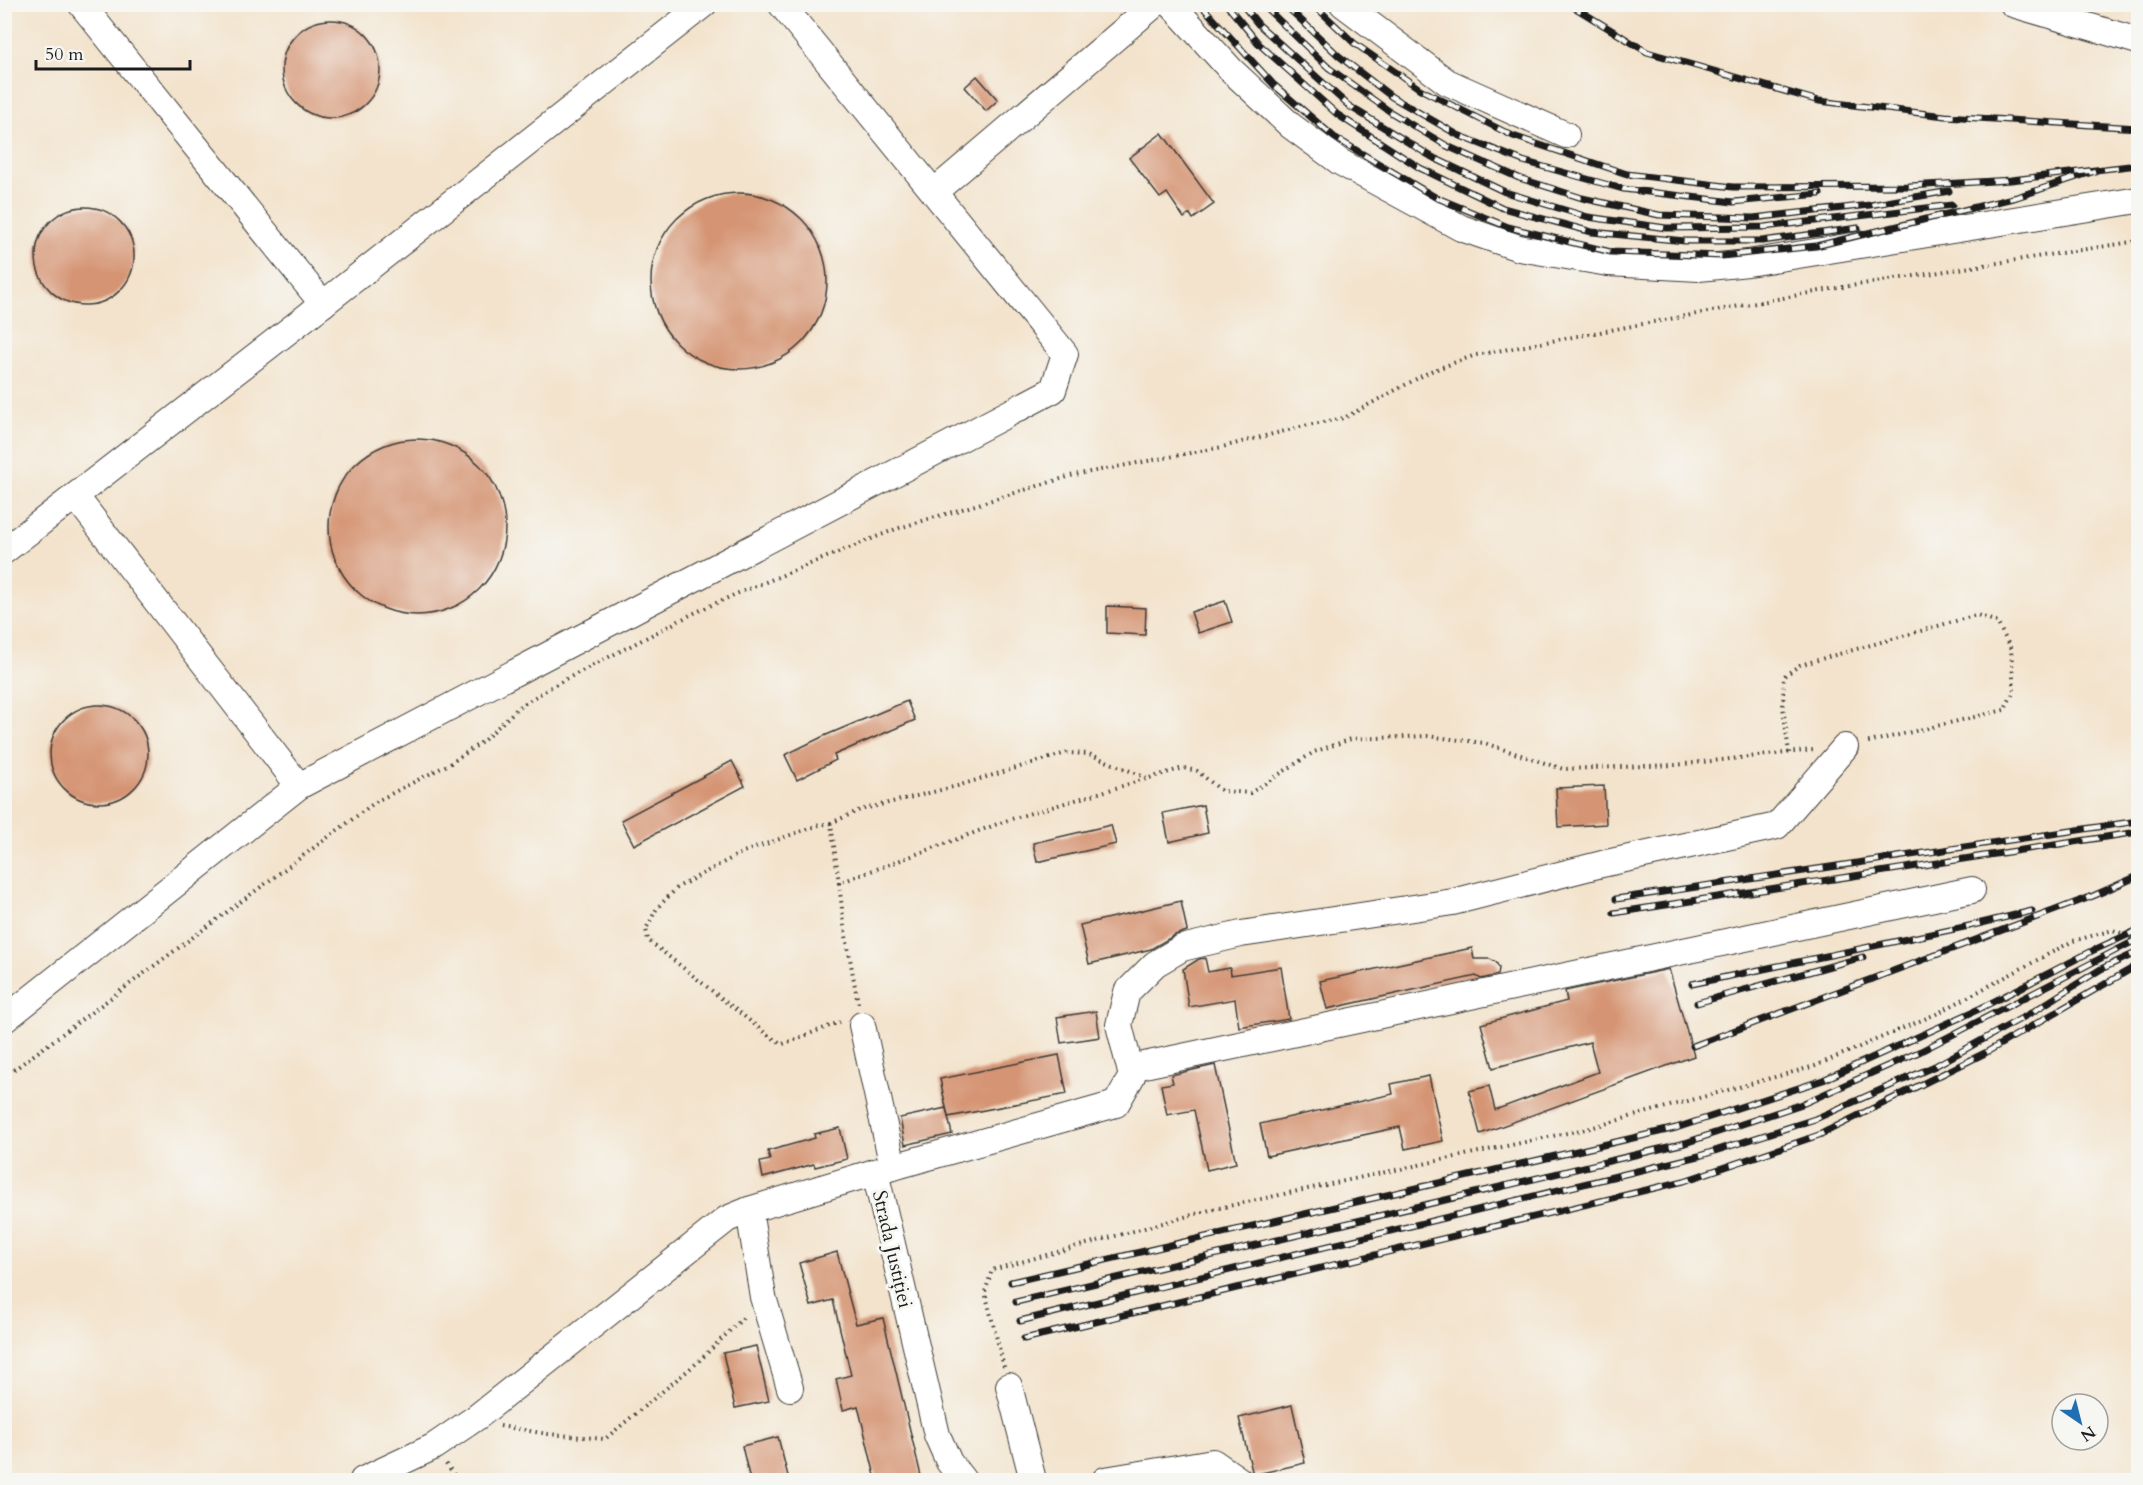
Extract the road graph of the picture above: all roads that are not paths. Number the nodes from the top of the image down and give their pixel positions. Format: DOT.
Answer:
graph roads {
  1 [pos="81,4"];
  2 [pos="704,4"];
  3 [pos="781,4"];
  4 [pos="1155,4"];
  5 [pos="1171,4"];
  6 [pos="1343,4"];
  7 [pos="2013,4"];
  8 [pos="2139,41"];
  9 [pos="1566,135"];
  10 [pos="934,192"];
  11 [pos="2139,200"];
  12 [pos="323,304"];
  13 [pos="76,497"];
  14 [pos="4,551"];
  15 [pos="1845,747"];
  16 [pos="299,786"];
  17 [pos="1972,890"];
  18 [pos="4,1020"];
  19 [pos="861,1020"];
  20 [pos="1130,1068"];
  21 [pos="884,1169"];
  22 [pos="749,1210"];
  23 [pos="1009,1386"];
  24 [pos="790,1388"];
  25 [pos="363,1480"];
  26 [pos="963,1480"];
  27 [pos="1033,1480"];
  28 [pos="1105,1480"];
  29 [pos="1239,1480"];
  1 -- 12 [label="street"];
  2 -- 12 [label="street"];
  3 -- 10 [label="street"];
  4 -- 10 [label="street"];
  5 -- 11 [label="street"];
  6 -- 9 [label="street"];
  7 -- 8 [label="street"];
  10 -- 16 [label="street"];
  12 -- 13 [label="street"];
  13 -- 14 [label="street"];
  13 -- 16 [label="street"];
  15 -- 20 [label="street"];
  16 -- 18 [label="street"];
  17 -- 20 [label="street"];
  19 -- 21 [label="street, Strada Justiției"];
  20 -- 21 [label="street"];
  21 -- 22 [label="street"];
  21 -- 26 [label="street, Strada Justiției"];
  22 -- 24 [label="street"];
  22 -- 25 [label="street"];
  23 -- 27 [label="street"];
  28 -- 29 [label="street"];
}
